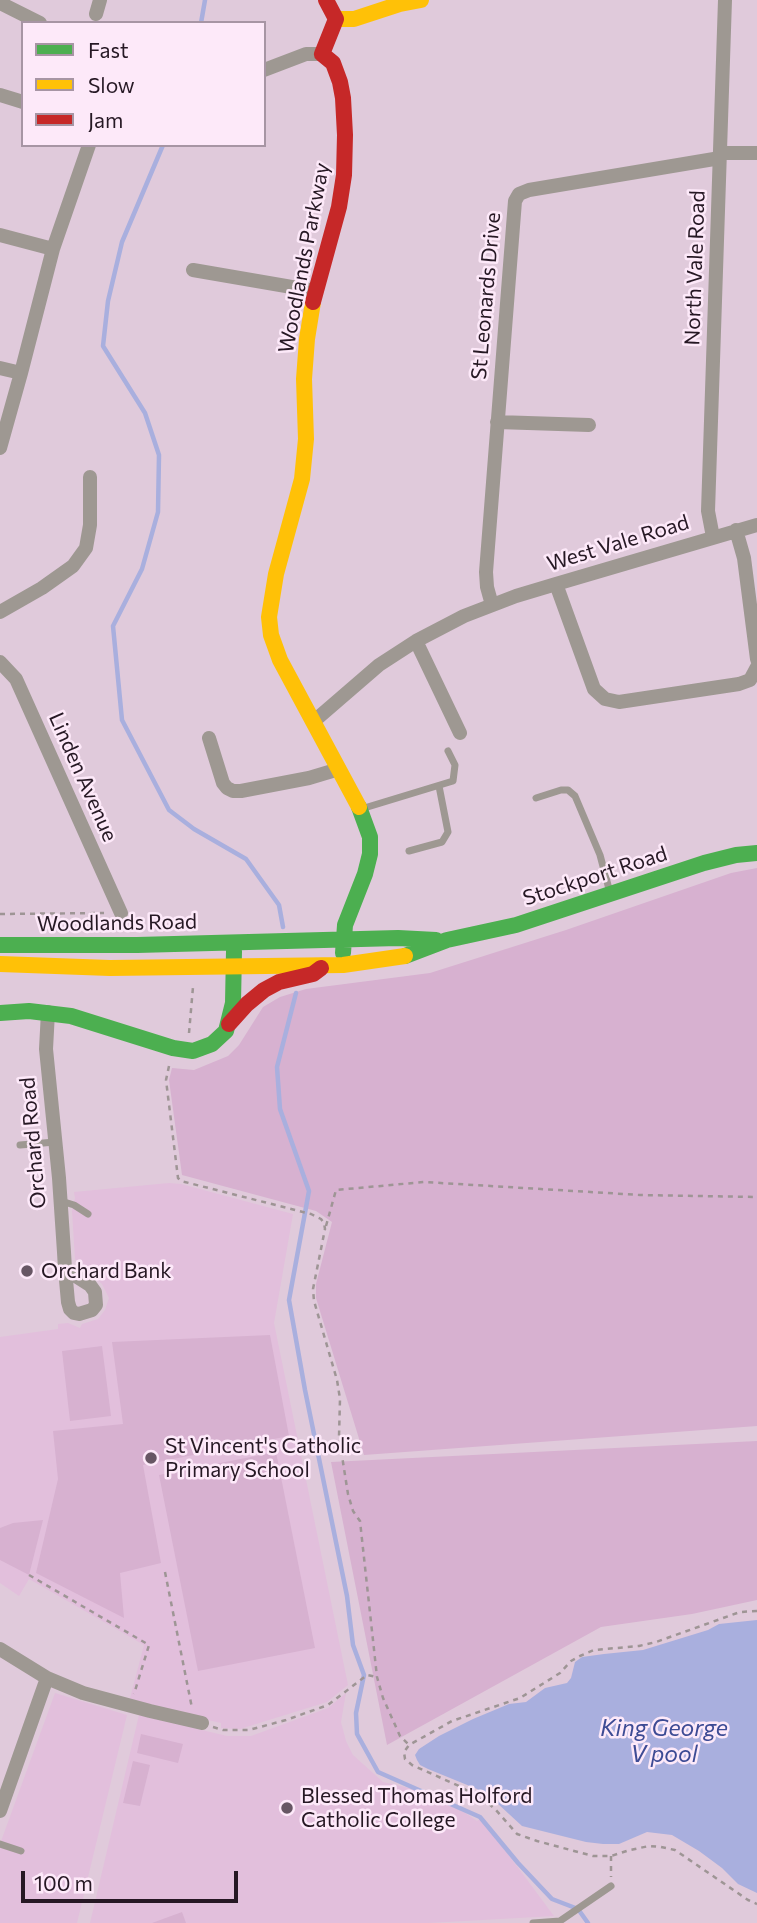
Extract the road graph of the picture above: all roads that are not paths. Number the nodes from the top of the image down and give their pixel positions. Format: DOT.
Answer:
graph roads {
  1 [pos="326,0"];
  2 [pos="421,0"];
  3 [pos="725,0"];
  4 [pos="0,3"];
  5 [pos="337,19"];
  6 [pos="36,21"];
  7 [pos="322,54"];
  8 [pos="266,69"];
  9 [pos="0,95"];
  10 [pos="21,101"];
  11 [pos="88,147"];
  12 [pos="757,153"];
  13 [pos="720,155"];
  14 [pos="0,235"];
  15 [pos="53,249"];
  16 [pos="193,270"];
  17 [pos="315,291"];
  18 [pos="0,368"];
  19 [pos="21,373"];
  20 [pos="497,422"];
  21 [pos="589,425"];
  22 [pos="0,448"];
  23 [pos="90,477"];
  24 [pos="757,524"];
  25 [pos="736,530"];
  26 [pos="713,537"];
  27 [pos="556,584"];
  28 [pos="492,605"];
  29 [pos="0,612"];
  30 [pos="416,641"];
  31 [pos="757,659"];
  32 [pos="0,662"];
  33 [pos="757,667"];
  34 [pos="313,722"];
  35 [pos="460,733"];
  36 [pos="209,738"];
  37 [pos="448,751"];
  38 [pos="339,769"];
  39 [pos="439,786"];
  40 [pos="536,798"];
  41 [pos="361,810"];
  42 [pos="409,851"];
  43 [pos="757,853"];
  44 [pos="610,893"];
  45 [pos="121,913"];
  46 [pos="343,940"];
  47 [pos="447,940"];
  48 [pos="234,942"];
  49 [pos="0,945"];
  50 [pos="0,964"];
  51 [pos="326,965"];
  52 [pos="343,965"];
  53 [pos="234,967"];
  54 [pos="48,1012"];
  55 [pos="0,1013"];
  56 [pos="229,1024"];
  57 [pos="55,1142"];
  58 [pos="20,1146"];
  59 [pos="61,1201"];
  60 [pos="88,1214"];
  61 [pos="65,1269"];
  62 [pos="0,1649"];
  63 [pos="47,1678"];
  64 [pos="198,1722"];
  65 [pos="0,1811"];
  66 [pos="0,1844"];
  67 [pos="22,1851"];
  68 [pos="611,1886"];
  69 [pos="533,1923"];
  1 -- 5 [label="main road"];
  2 -- 5 [label="main road"];
  3 -- 13 [label="street, North Vale Road"];
  4 -- 6 [label="street"];
  5 -- 7 [label="main road"];
  7 -- 8 [label="street"];
  7 -- 17 [label="main road, Woodlands Parkway"];
  9 -- 10 [label="street"];
  11 -- 15 [label="street"];
  12 -- 13 [label="street, St Leonards Drive"];
  13 -- 20 [label="street, St Leonards Drive"];
  13 -- 26 [label="street, North Vale Road"];
  14 -- 15 [label="street"];
  15 -- 19 [label="street"];
  16 -- 17 [label="street"];
  17 -- 34 [label="main road, Woodlands Parkway"];
  18 -- 19 [label="street"];
  19 -- 22 [label="street"];
  20 -- 21 [label="street"];
  20 -- 28 [label="street, St Leonards Drive"];
  23 -- 29 [label="street"];
  24 -- 25 [label="street, West Vale Road"];
  25 -- 26 [label="street, West Vale Road"];
  25 -- 31 [label="street"];
  26 -- 27 [label="street, West Vale Road"];
  27 -- 28 [label="street, West Vale Road"];
  27 -- 33 [label="street"];
  28 -- 30 [label="street, West Vale Road"];
  30 -- 34 [label="street, West Vale Road"];
  30 -- 35 [label="street"];
  32 -- 45 [label="street, Linden Avenue"];
  34 -- 38 [label="main road, Woodlands Parkway"];
  36 -- 38 [label="street"];
  37 -- 39 [label="lane"];
  38 -- 41 [label="main road, Woodlands Parkway"];
  39 -- 41 [label="lane"];
  39 -- 42 [label="lane"];
  40 -- 44 [label="lane"];
  41 -- 46 [label="main road, Woodlands Parkway"];
  43 -- 44 [label="main road, Stockport Road"];
  44 -- 47 [label="main road, Stockport Road"];
  46 -- 47 [label="main road, Stockport Road"];
  46 -- 48 [label="main road, Stockport Road"];
  46 -- 52 [label="main road, Woodlands Parkway"];
  47 -- 52 [label="main road, Stockport Road"];
  48 -- 49 [label="main road, Woodlands Road"];
  48 -- 53 [label="main road"];
  50 -- 53 [label="main road, Woodlands Road"];
  51 -- 52 [label="main road, Stockport Road"];
  51 -- 53 [label="main road, Stockport Road"];
  51 -- 56 [label="main road"];
  53 -- 56 [label="main road"];
  54 -- 55 [label="main road"];
  54 -- 56 [label="main road"];
  54 -- 57 [label="street, Orchard Road"];
  57 -- 58 [label="lane"];
  57 -- 59 [label="street, Orchard Road"];
  59 -- 60 [label="lane"];
  59 -- 61 [label="street, Orchard Road"];
  62 -- 63 [label="street"];
  63 -- 64 [label="street"];
  63 -- 65 [label="street"];
  66 -- 67 [label="lane"];
  68 -- 69 [label="lane"];
}
